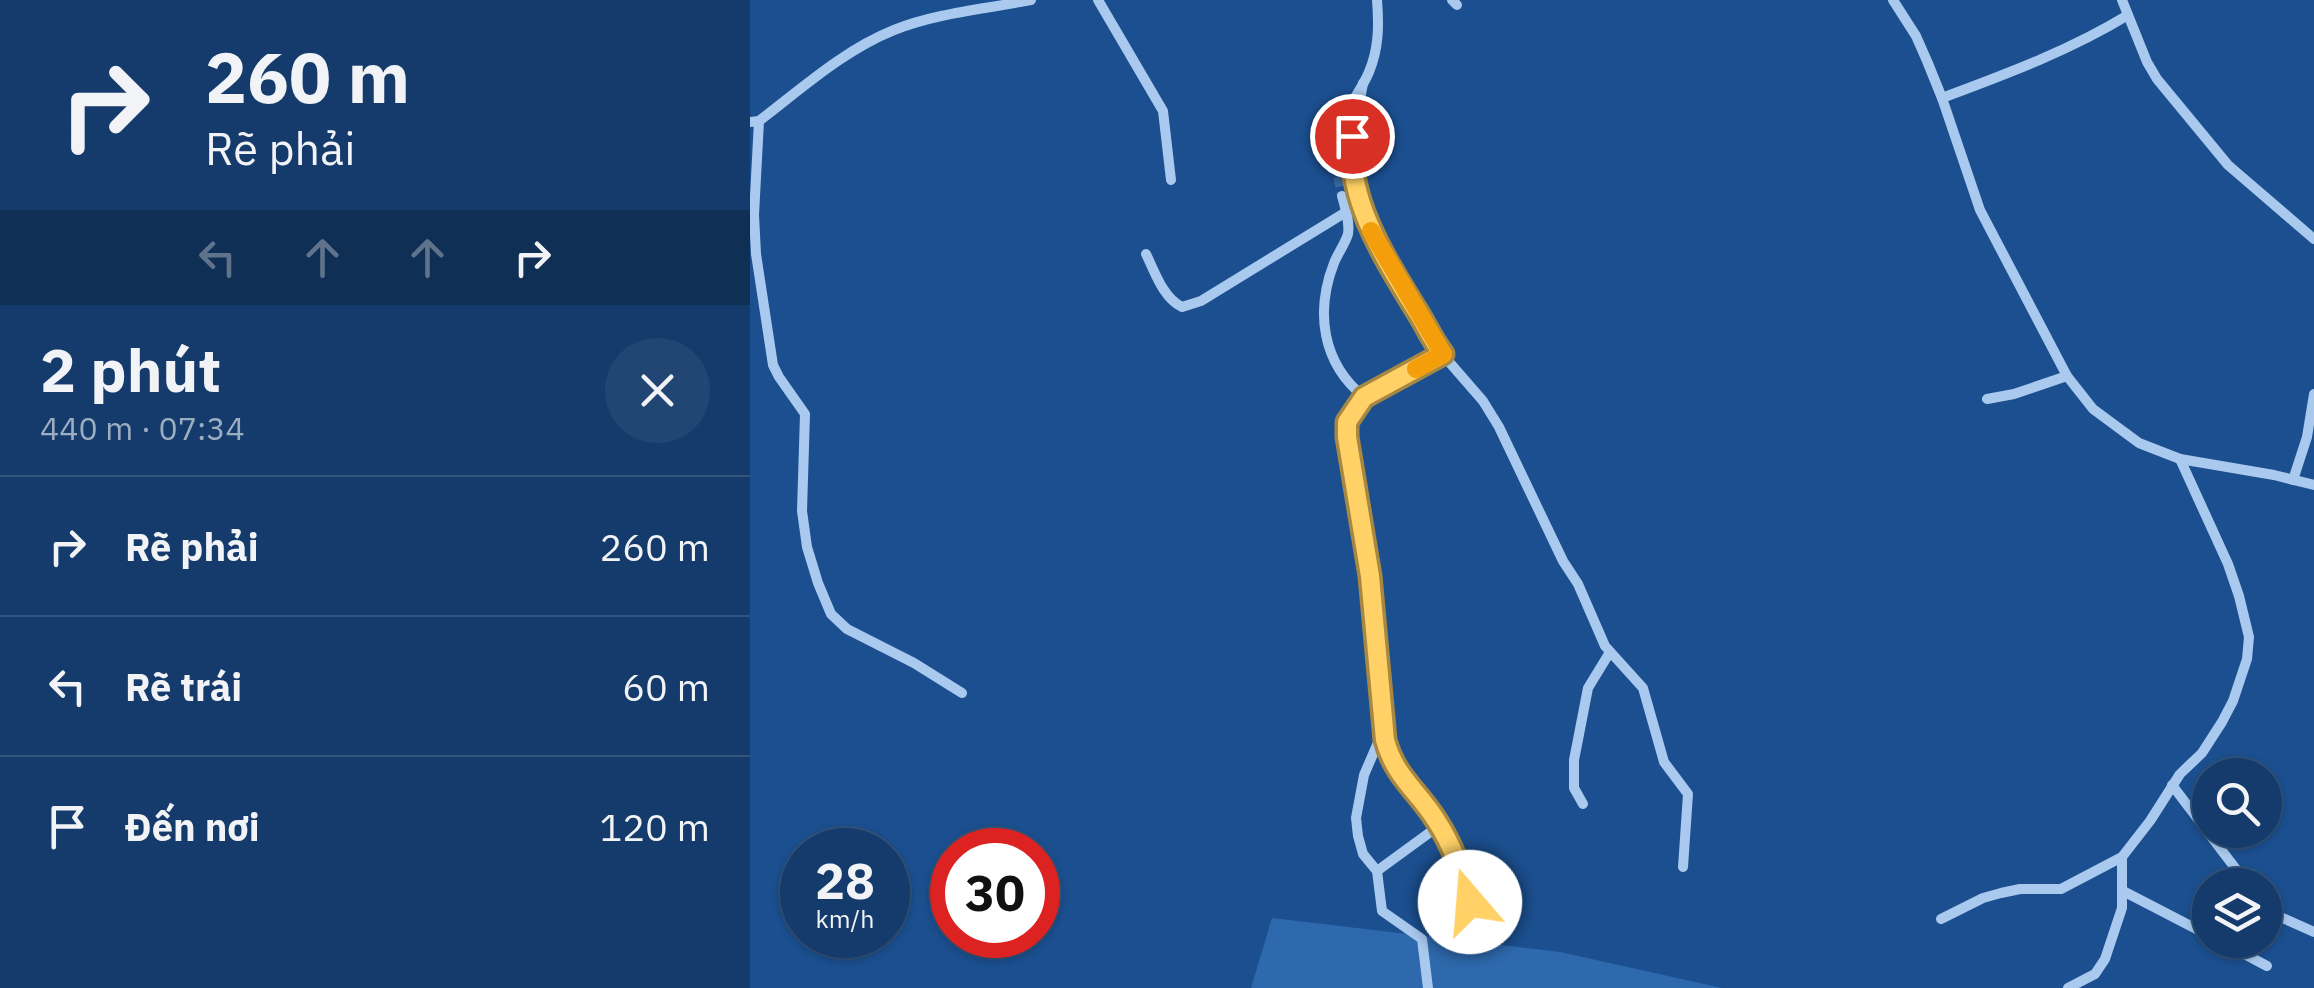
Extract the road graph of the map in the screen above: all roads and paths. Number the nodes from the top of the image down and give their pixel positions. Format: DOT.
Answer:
graph roads {
  1 [pos="1030,0"];
  2 [pos="1098,0"];
  3 [pos="1377,0"];
  4 [pos="1893,0"];
  5 [pos="2122,0"];
  6 [pos="2128,15"];
  7 [pos="1363,82"];
  8 [pos="1942,98"];
  9 [pos="754,122"];
  10 [pos="1336,162"];
  11 [pos="1171,180"];
  12 [pos="1342,196"];
  13 [pos="1346,212"];
  14 [pos="2314,239"];
  15 [pos="1146,254"];
  16 [pos="1443,354"];
  17 [pos="2067,376"];
  18 [pos="2314,394"];
  19 [pos="1364,397"];
  20 [pos="1986,399"];
  21 [pos="2180,459"];
  22 [pos="2293,480"];
  23 [pos="2314,485"];
  24 [pos="1610,652"];
  25 [pos="962,692"];
  26 [pos="1384,727"];
  27 [pos="2172,785"];
  28 [pos="1583,804"];
  29 [pos="1440,825"];
  30 [pos="2122,857"];
  31 [pos="1682,866"];
  32 [pos="2235,868"];
  33 [pos="1376,871"];
  34 [pos="2123,891"];
  35 [pos="1470,902"];
  36 [pos="1941,918"];
  37 [pos="2282,918"];
  38 [pos="2192,927"];
  39 [pos="2314,932"];
  40 [pos="2252,958"];
  41 [pos="2267,966"];
  42 [pos="1428,988"];
  43 [pos="2068,988"];
  1 -- 9 [label="street"];
  2 -- 11 [label="street"];
  3 -- 7 [label="street"];
  4 -- 8 [label="street"];
  5 -- 6 [label="street"];
  6 -- 8 [label="street"];
  6 -- 14 [label="street"];
  7 -- 10 [label="street"];
  7 -- 16 [label="street"];
  8 -- 17 [label="street"];
  9 -- 25 [label="street"];
  12 -- 13 [label="street"];
  13 -- 15 [label="street"];
  13 -- 19 [label="street"];
  16 -- 19 [label="street"];
  16 -- 24 [label="street"];
  17 -- 20 [label="street"];
  17 -- 21 [label="street"];
  18 -- 22 [label="street"];
  19 -- 26 [label="street"];
  21 -- 22 [label="street"];
  21 -- 27 [label="street"];
  22 -- 23 [label="street"];
  24 -- 28 [label="street"];
  24 -- 31 [label="street"];
  26 -- 29 [label="street"];
  26 -- 33 [label="street"];
  27 -- 30 [label="street"];
  27 -- 32 [label="street"];
  29 -- 33 [label="street"];
  29 -- 35 [label="street"];
  30 -- 34 [label="street"];
  30 -- 36 [label="street"];
  33 -- 42 [label="street"];
  34 -- 38 [label="street"];
  34 -- 43 [label="street"];
  37 -- 39 [label="street"];
  40 -- 41 [label="street"];
}
